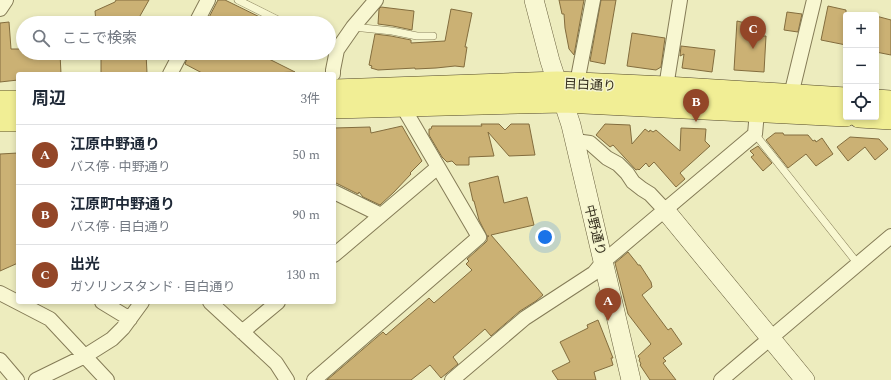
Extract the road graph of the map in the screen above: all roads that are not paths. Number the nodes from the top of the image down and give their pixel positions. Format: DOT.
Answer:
graph roads {
  1 [pos="6,0"];
  2 [pos="208,0"];
  3 [pos="238,0"];
  4 [pos="376,0"];
  5 [pos="534,0"];
  6 [pos="593,0"];
  7 [pos="680,0"];
  8 [pos="814,0"];
  9 [pos="0,9"];
  10 [pos="200,16"];
  11 [pos="270,16"];
  12 [pos="353,27"];
  13 [pos="433,36"];
  14 [pos="336,45"];
  15 [pos="177,60"];
  16 [pos="333,60"];
  17 [pos="171,72"];
  18 [pos="333,72"];
  19 [pos="557,82"];
  20 [pos="578,83"];
  21 [pos="666,87"];
  22 [pos="336,90"];
  23 [pos="791,95"];
  24 [pos="843,98"];
  25 [pos="16,100"];
  26 [pos="879,100"];
  27 [pos="891,100"];
  28 [pos="0,101"];
  29 [pos="564,102"];
  30 [pos="403,107"];
  31 [pos="336,108"];
  32 [pos="757,112"];
  33 [pos="843,116"];
  34 [pos="879,118"];
  35 [pos="891,118"];
  36 [pos="0,121"];
  37 [pos="16,121"];
  38 [pos="756,134"];
  39 [pos="575,141"];
  40 [pos="438,167"];
  41 [pos="336,193"];
  42 [pos="665,210"];
  43 [pos="381,215"];
  44 [pos="891,236"];
  45 [pos="336,253"];
  46 [pos="603,262"];
  47 [pos="858,264"];
  48 [pos="0,293"];
  49 [pos="16,301"];
  50 [pos="21,304"];
  51 [pos="105,304"];
  52 [pos="141,304"];
  53 [pos="212,304"];
  54 [pos="276,304"];
  55 [pos="130,319"];
  56 [pos="242,332"];
  57 [pos="770,338"];
  58 [pos="85,356"];
  59 [pos="0,360"];
  60 [pos="17,380"];
  61 [pos="36,380"];
  62 [pos="107,380"];
  63 [pos="287,380"];
  64 [pos="314,380"];
  65 [pos="452,380"];
  66 [pos="631,380"];
  67 [pos="721,380"];
  68 [pos="806,380"];
  1 -- 9 [label="street"];
  2 -- 10 [label="street"];
  3 -- 11 [label="lane"];
  4 -- 12 [label="street"];
  5 -- 19 [label="main road, 中野通り"];
  6 -- 20 [label="street"];
  7 -- 21 [label="street"];
  8 -- 23 [label="street"];
  12 -- 13 [label="lane"];
  12 -- 14 [label="street"];
  15 -- 17 [label="street"];
  16 -- 18 [label="street"];
  19 -- 20 [label="main road, 目白通り"];
  19 -- 22 [label="main road, 目白通り"];
  19 -- 29 [label="main road, 中野通り"];
  20 -- 21 [label="main road, 目白通り"];
  21 -- 23 [label="main road, 目白通り"];
  23 -- 24 [label="main road, 目白通り"];
  25 -- 28 [label="main road"];
  26 -- 27 [label="main road"];
  29 -- 30 [label="main road, 目白通り"];
  29 -- 32 [label="main road, 目白通り"];
  29 -- 39 [label="main road, 中野通り"];
  30 -- 31 [label="main road, 目白通り"];
  30 -- 40 [label="street"];
  32 -- 33 [label="main road, 目白通り"];
  32 -- 38 [label="street"];
  34 -- 35 [label="main road"];
  36 -- 37 [label="main road"];
  38 -- 42 [label="street"];
  38 -- 47 [label="lane"];
  39 -- 42 [label="street"];
  39 -- 46 [label="main road, 中野通り"];
  40 -- 43 [label="street"];
  40 -- 64 [label="street"];
  41 -- 43 [label="street"];
  42 -- 46 [label="street"];
  42 -- 57 [label="main road"];
  43 -- 45 [label="street"];
  44 -- 47 [label="street"];
  46 -- 65 [label="street"];
  46 -- 66 [label="main road, 中野通り"];
  47 -- 57 [label="street"];
  48 -- 49 [label="street"];
  50 -- 58 [label="street"];
  51 -- 55 [label="street"];
  52 -- 55 [label="street"];
  53 -- 56 [label="street"];
  54 -- 56 [label="street"];
  55 -- 58 [label="street"];
  56 -- 63 [label="street"];
  57 -- 67 [label="street"];
  57 -- 68 [label="main road"];
  58 -- 61 [label="street"];
  58 -- 62 [label="street"];
  59 -- 60 [label="street"];
}
